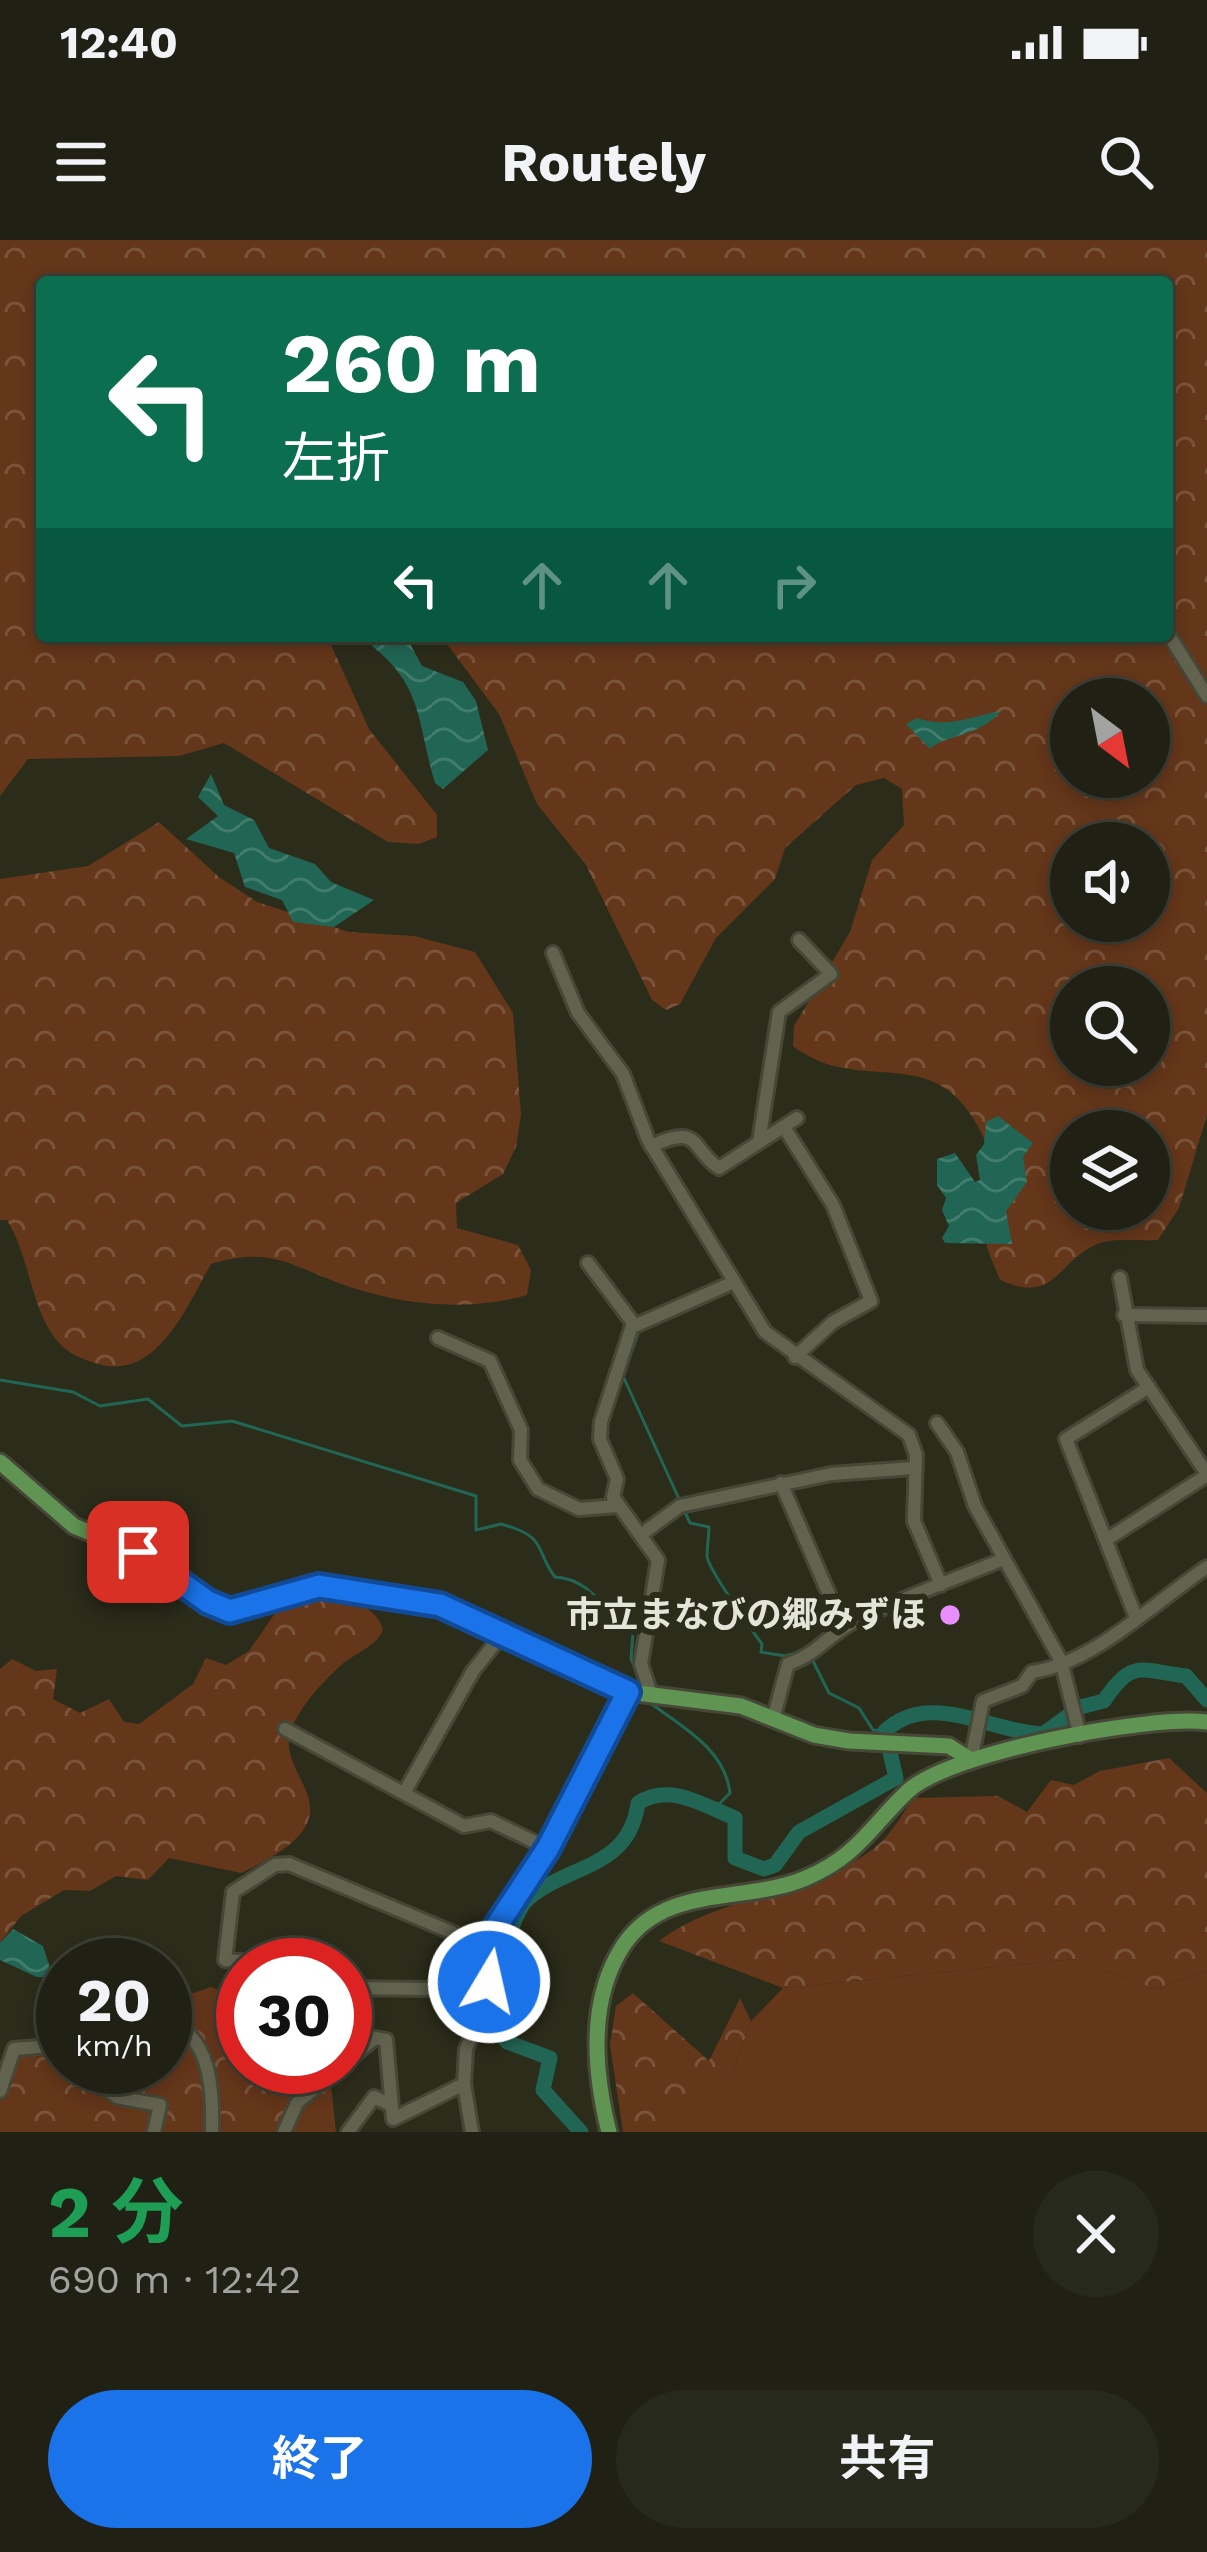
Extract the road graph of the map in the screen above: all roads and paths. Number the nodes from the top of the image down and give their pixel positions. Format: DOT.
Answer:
graph roads {
  1 [pos="1173,642"];
  2 [pos="1207,696"];
  3 [pos="799,940"];
  4 [pos="553,953"];
  5 [pos="797,1118"];
  6 [pos="784,1127"];
  7 [pos="759,1142"];
  8 [pos="651,1146"];
  9 [pos="588,1263"];
  10 [pos="1120,1278"];
  11 [pos="734,1282"];
  12 [pos="1124,1316"];
  13 [pos="1207,1316"];
  14 [pos="632,1327"];
  15 [pos="438,1338"];
  16 [pos="795,1357"];
  17 [pos="1149,1387"];
  18 [pos="937,1423"];
  19 [pos="0,1462"];
  20 [pos="914,1468"];
  21 [pos="1207,1474"];
  22 [pos="781,1484"];
  23 [pos="618,1505"];
  24 [pos="642,1534"];
  25 [pos="1106,1540"];
  26 [pos="1004,1559"];
  27 [pos="1207,1567"];
  28 [pos="940,1585"];
  29 [pos="1135,1615"];
  30 [pos="843,1627"];
  31 [pos="505,1632"];
  32 [pos="1064,1668"];
  33 [pos="640,1693"];
  34 [pos="773,1718"];
  35 [pos="1207,1722"];
  36 [pos="1077,1729"];
  37 [pos="285,1730"];
  38 [pos="970,1760"];
  39 [pos="404,1793"];
  40 [pos="548,1848"];
  41 [pos="494,1930"];
  42 [pos="228,1938"];
  43 [pos="490,1967"];
  44 [pos="372,1988"];
  45 [pos="192,2040"];
  46 [pos="372,2040"];
  47 [pos="36,2047"];
  48 [pos="464,2084"];
  49 [pos="0,2091"];
  50 [pos="111,2094"];
  51 [pos="308,2094"];
  52 [pos="391,2105"];
  53 [pos="154,2132"];
  54 [pos="212,2132"];
  55 [pos="284,2132"];
  56 [pos="348,2132"];
  57 [pos="472,2132"];
  58 [pos="609,2132"];
  1 -- 2 [label="street"];
  3 -- 7 [label="street"];
  4 -- 8 [label="street"];
  5 -- 6 [label="street"];
  6 -- 7 [label="street"];
  6 -- 16 [label="street"];
  7 -- 8 [label="street"];
  8 -- 11 [label="street"];
  9 -- 14 [label="street"];
  10 -- 12 [label="street"];
  11 -- 14 [label="street"];
  11 -- 16 [label="street"];
  12 -- 13 [label="street"];
  12 -- 17 [label="street"];
  14 -- 23 [label="street"];
  15 -- 23 [label="street"];
  16 -- 20 [label="street"];
  17 -- 21 [label="street"];
  17 -- 25 [label="street"];
  18 -- 26 [label="street"];
  19 -- 31 [label="main road"];
  20 -- 22 [label="street"];
  20 -- 28 [label="street"];
  21 -- 25 [label="street"];
  22 -- 24 [label="street"];
  22 -- 30 [label="street"];
  23 -- 24 [label="street"];
  24 -- 33 [label="street"];
  25 -- 29 [label="street"];
  26 -- 28 [label="street"];
  26 -- 32 [label="street"];
  27 -- 29 [label="street"];
  28 -- 30 [label="street"];
  29 -- 32 [label="street"];
  30 -- 34 [label="street"];
  31 -- 33 [label="main road"];
  31 -- 39 [label="street"];
  32 -- 36 [label="street"];
  32 -- 38 [label="street"];
  33 -- 34 [label="main road"];
  33 -- 40 [label="street"];
  34 -- 38 [label="main road"];
  35 -- 36 [label="main road"];
  36 -- 38 [label="main road"];
  37 -- 39 [label="street"];
  38 -- 58 [label="main road"];
  39 -- 40 [label="street"];
  40 -- 41 [label="street"];
  41 -- 42 [label="street"];
  41 -- 43 [label="street"];
  43 -- 44 [label="street"];
  43 -- 48 [label="street"];
  45 -- 54 [label="street"];
  46 -- 52 [label="street"];
  47 -- 49 [label="street"];
  48 -- 52 [label="street"];
  48 -- 57 [label="street"];
  50 -- 53 [label="street"];
  51 -- 55 [label="street"];
  52 -- 56 [label="street"];
}
